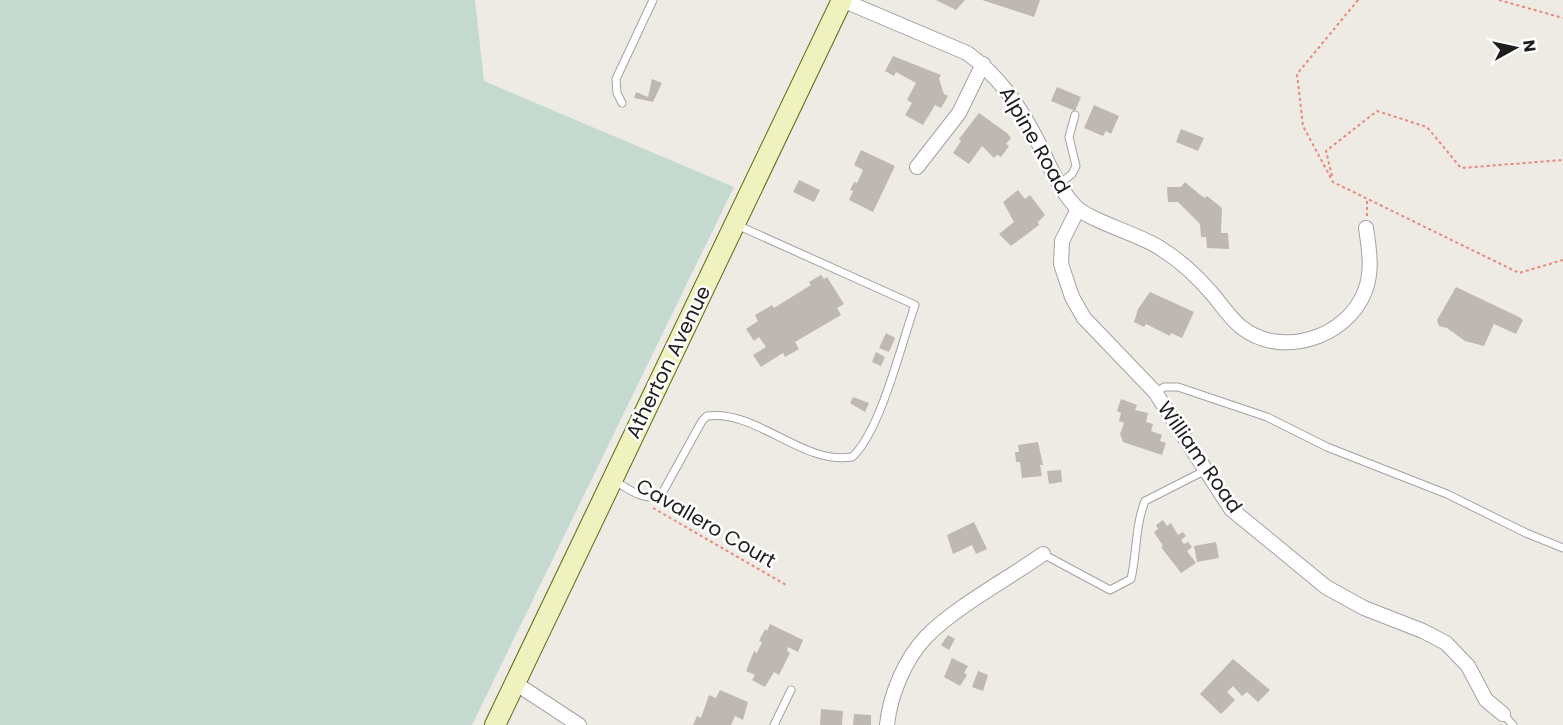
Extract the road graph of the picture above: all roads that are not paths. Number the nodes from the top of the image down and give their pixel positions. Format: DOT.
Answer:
graph roads {
  1 [pos="653,0"];
  2 [pos="841,0"];
  3 [pos="983,64"];
  4 [pos="622,103"];
  5 [pos="1075,115"];
  6 [pos="918,167"];
  7 [pos="1058,185"];
  8 [pos="1078,209"];
  9 [pos="734,224"];
  10 [pos="1366,228"];
  11 [pos="1156,393"];
  12 [pos="1206,470"];
  13 [pos="612,479"];
  14 [pos="1563,548"];
  15 [pos="1043,554"];
  16 [pos="516,683"];
  17 [pos="791,690"];
  18 [pos="1508,720"];
  19 [pos="495,725"];
  20 [pos="579,725"];
  21 [pos="774,725"];
  22 [pos="887,725"];
  1 -- 4 [label="lane"];
  2 -- 3 [label="street, Alpine Road"];
  2 -- 9 [label="main road, Atherton Avenue"];
  3 -- 6 [label="street"];
  3 -- 7 [label="street, Alpine Road"];
  5 -- 7 [label="lane"];
  7 -- 8 [label="street, Alpine Road"];
  8 -- 10 [label="street, Alpine Road"];
  8 -- 11 [label="street, William Road"];
  9 -- 13 [label="main road, Atherton Avenue"];
  9 -- 13 [label="lane"];
  11 -- 12 [label="street, William Road"];
  11 -- 14 [label="lane"];
  12 -- 15 [label="lane"];
  12 -- 18 [label="street, William Road"];
  13 -- 16 [label="main road, Atherton Avenue"];
  15 -- 22 [label="street"];
  16 -- 19 [label="main road, Atherton Avenue"];
  16 -- 20 [label="street"];
  17 -- 21 [label="lane"];
}
